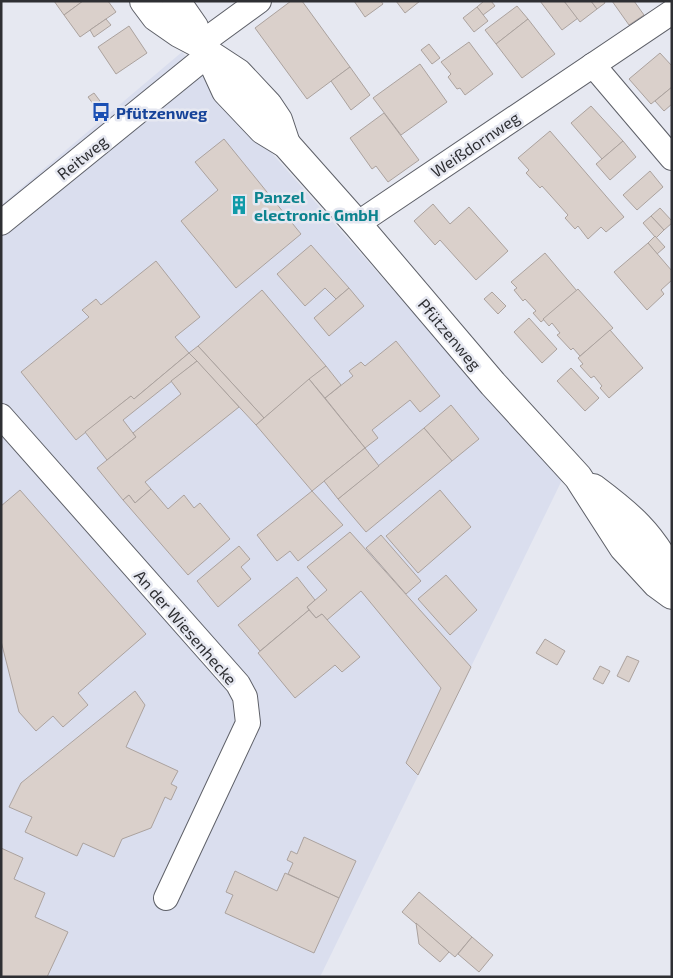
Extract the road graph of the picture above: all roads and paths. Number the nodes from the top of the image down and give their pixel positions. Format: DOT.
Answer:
graph roads {
  1 [pos="144,1"];
  2 [pos="176,1"];
  3 [pos="259,1"];
  4 [pos="672,12"];
  5 [pos="204,49"];
  6 [pos="593,64"];
  7 [pos="672,158"];
  8 [pos="1,223"];
  9 [pos="357,224"];
  10 [pos="1,416"];
  11 [pos="578,476"];
  12 [pos="672,575"];
  13 [pos="672,595"];
  14 [pos="166,898"];
  1 -- 5 [label="street"];
  2 -- 5 [label="street, Pfützenweg"];
  3 -- 5 [label="street, Reitweg"];
  4 -- 6 [label="street, Weißdornweg"];
  5 -- 8 [label="street, Reitweg"];
  5 -- 9 [label="street, Pfützenweg"];
  6 -- 7 [label="street"];
  6 -- 9 [label="street, Weißdornweg"];
  9 -- 11 [label="street, Pfützenweg"];
  10 -- 14 [label="street, An der Wiesenhecke"];
  11 -- 12 [label="street, Pfützenweg"];
  11 -- 13 [label="street, Pfützenweg"];
}
